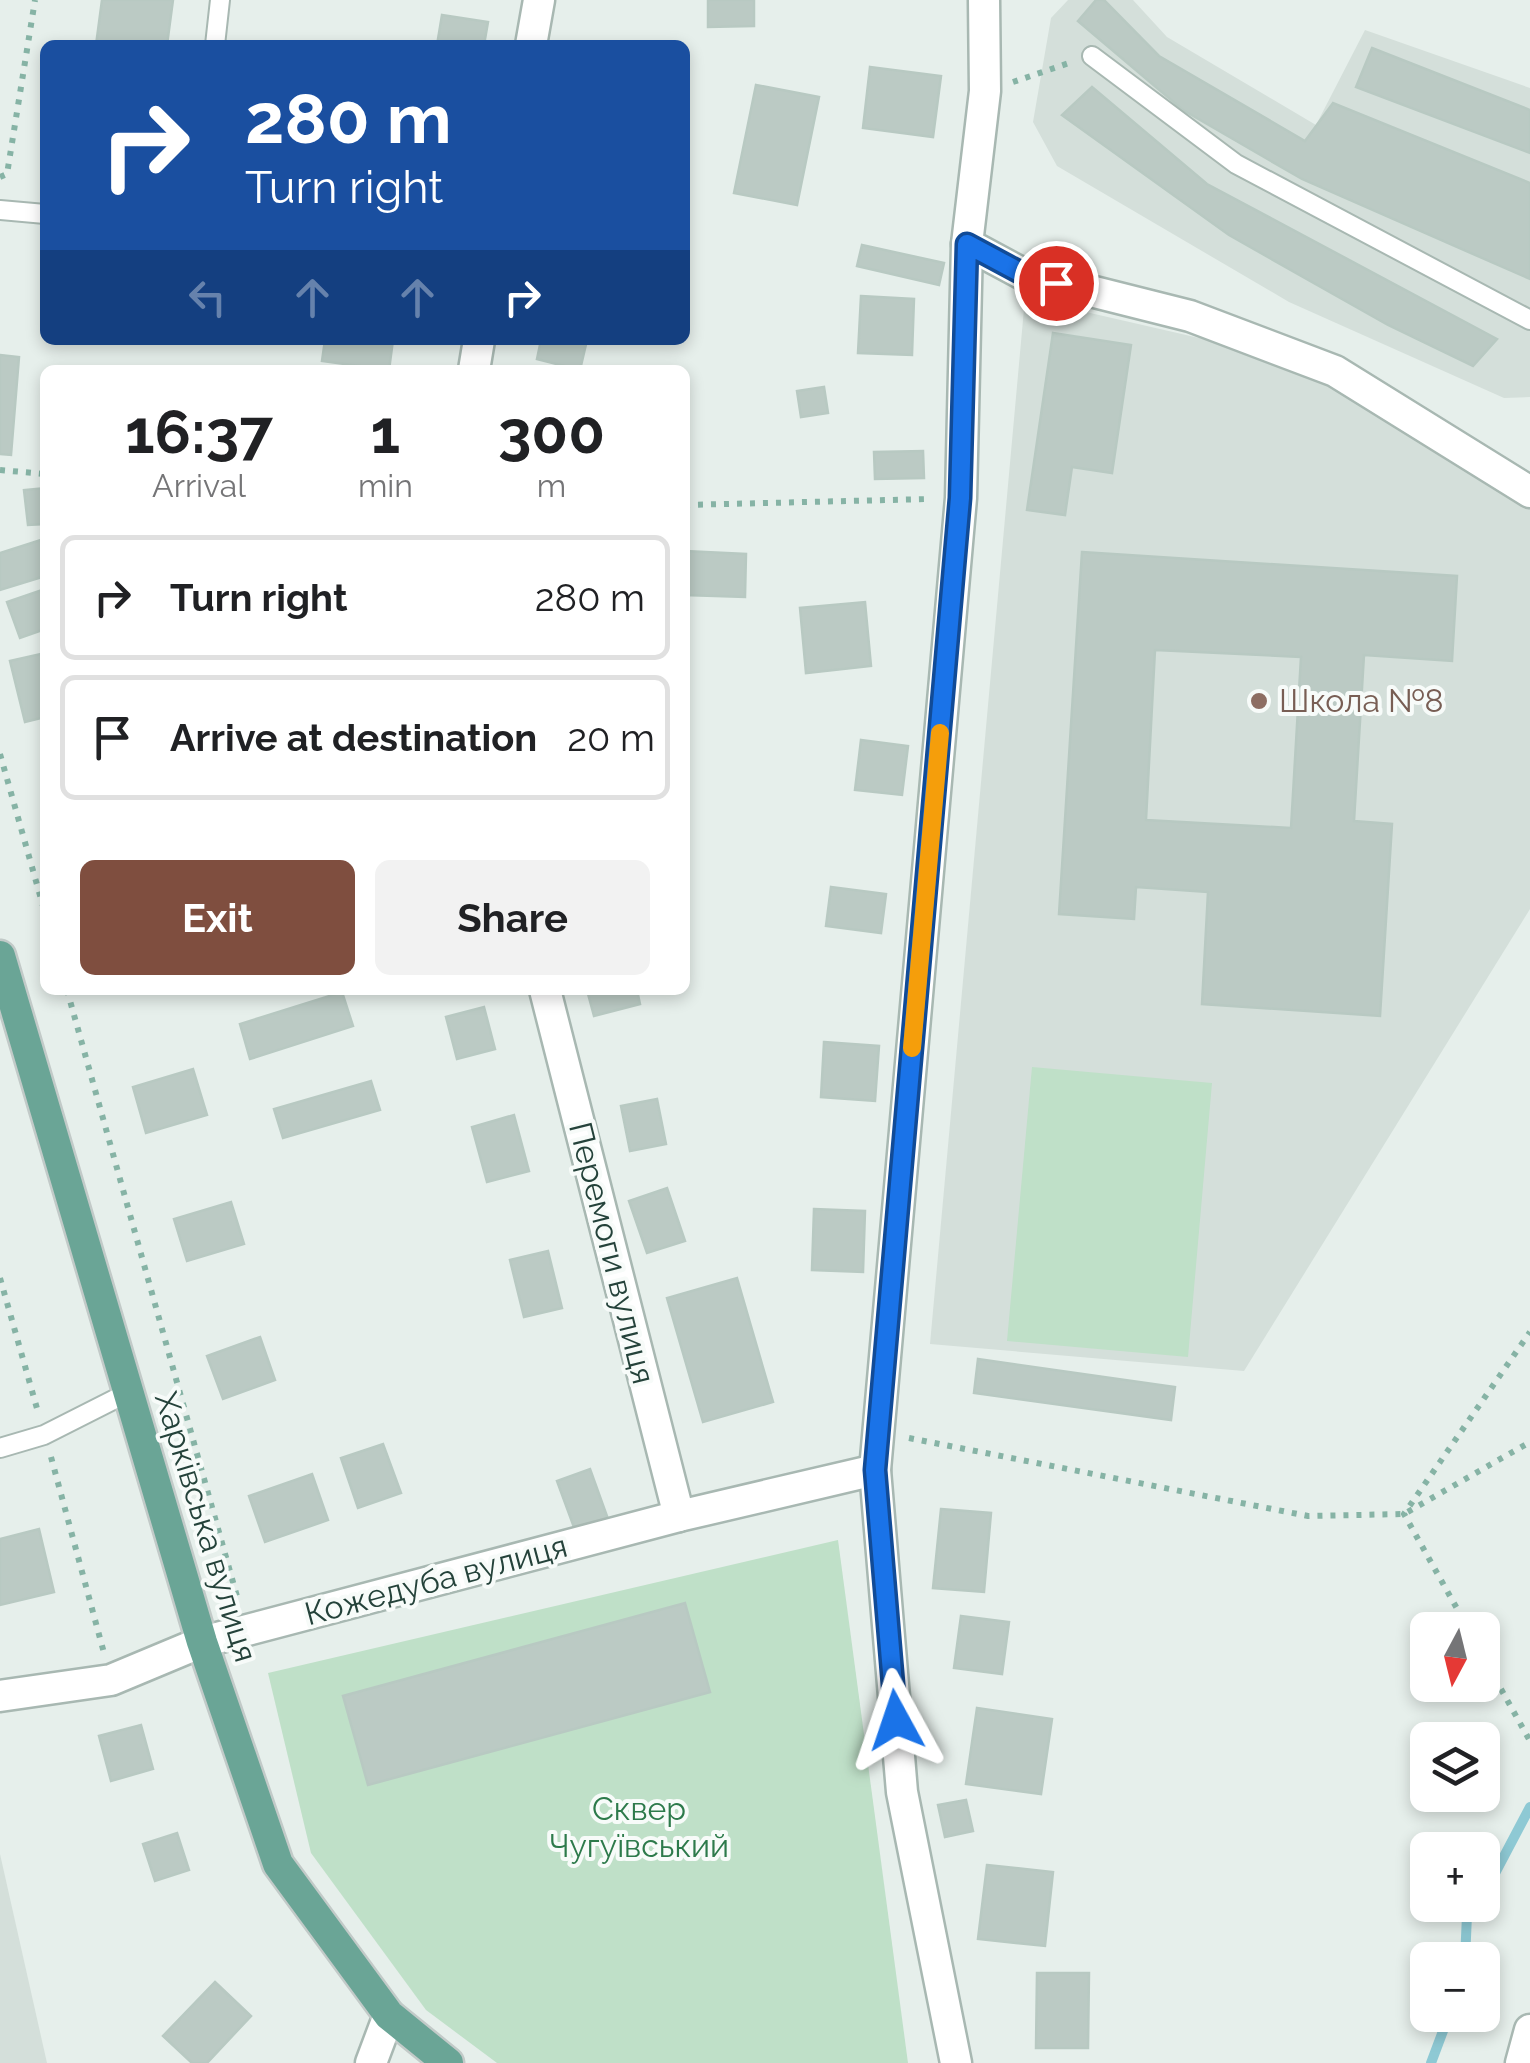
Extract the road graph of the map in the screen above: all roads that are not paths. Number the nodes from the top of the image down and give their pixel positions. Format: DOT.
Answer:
graph roads {
  1 [pos="220,0"];
  2 [pos="538,0"];
  3 [pos="984,0"];
  4 [pos="215,40"];
  5 [pos="532,40"];
  6 [pos="1092,56"];
  7 [pos="0,210"];
  8 [pos="40,214"];
  9 [pos="967,244"];
  10 [pos="1530,320"];
  11 [pos="1530,492"];
  12 [pos="0,956"];
  13 [pos="546,995"];
  14 [pos="128,1392"];
  15 [pos="0,1448"];
  16 [pos="875,1470"];
  17 [pos="680,1516"];
  18 [pos="202,1642"];
  19 [pos="0,1696"];
  20 [pos="389,2014"];
  21 [pos="1530,2030"];
  22 [pos="372,2063"];
  23 [pos="448,2063"];
  24 [pos="956,2063"];
  25 [pos="1520,2063"];
  1 -- 4 [label="lane"];
  2 -- 5 [label="street"];
  3 -- 9 [label="street"];
  6 -- 10 [label="lane"];
  7 -- 8 [label="lane"];
  9 -- 11 [label="street"];
  9 -- 16 [label="street"];
  12 -- 14 [label="main road, Харківська вулиця"];
  13 -- 17 [label="street, Перемоги вулиця"];
  14 -- 15 [label="lane"];
  14 -- 18 [label="main road, Харківська вулиця"];
  16 -- 17 [label="street, Кожедуба вулиця"];
  16 -- 24 [label="street"];
  17 -- 18 [label="street, Кожедуба вулиця"];
  18 -- 19 [label="street, Кожедуба вулиця"];
  18 -- 20 [label="main road, Харківська вулиця"];
  20 -- 22 [label="street"];
  20 -- 23 [label="main road, Харківська вулиця"];
  21 -- 25 [label="street"];
}
